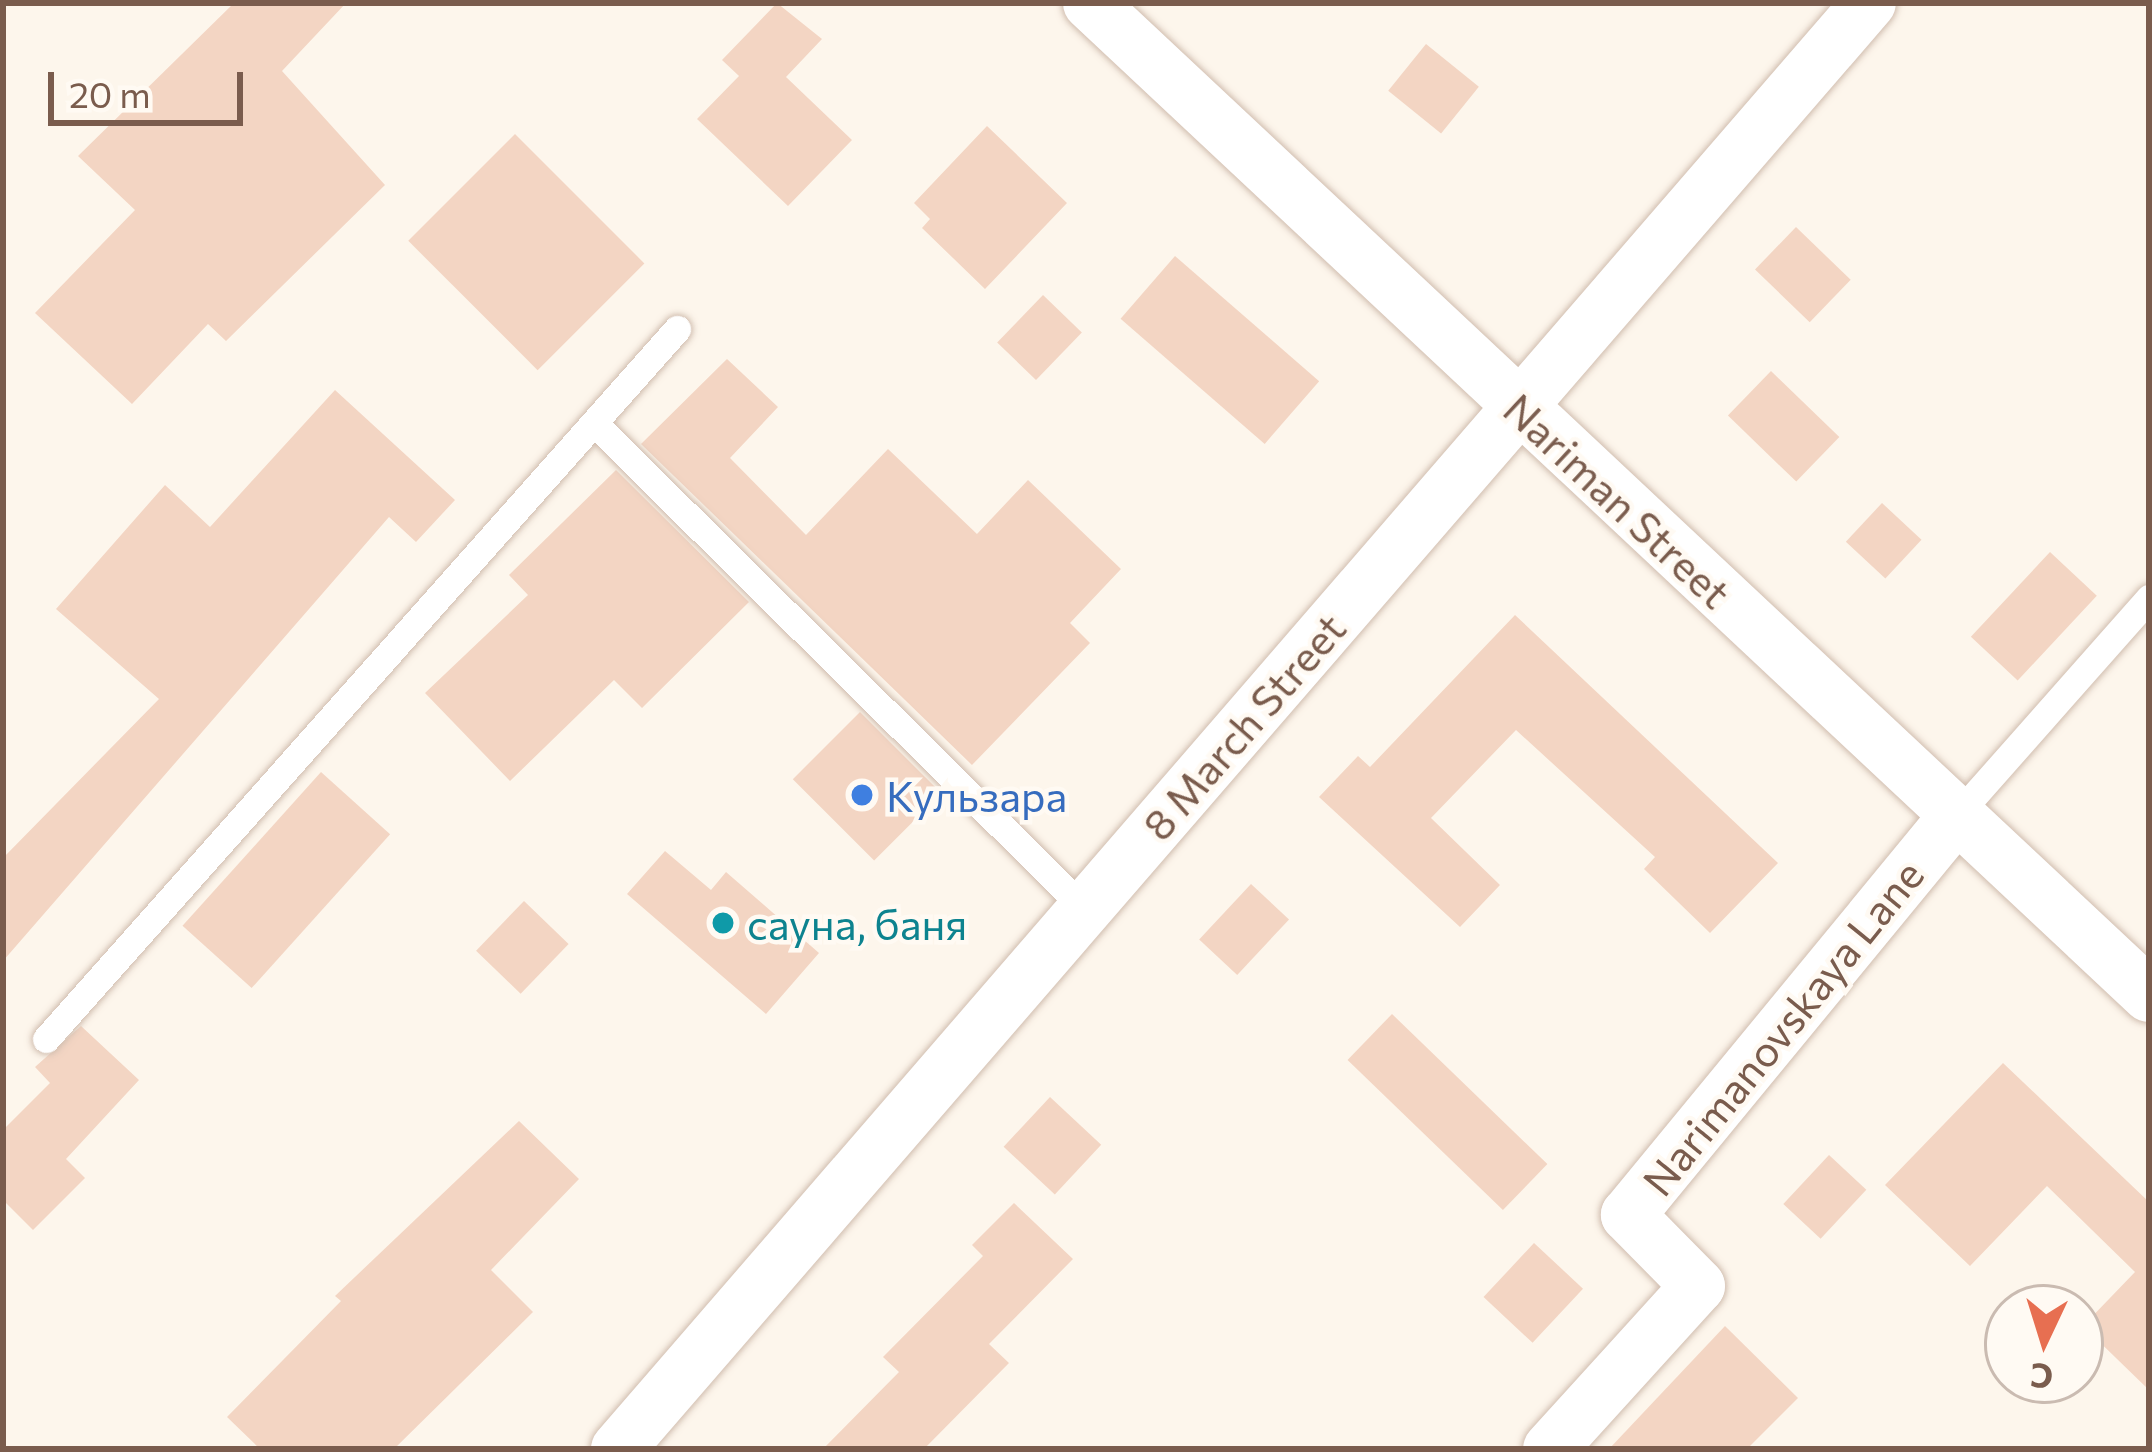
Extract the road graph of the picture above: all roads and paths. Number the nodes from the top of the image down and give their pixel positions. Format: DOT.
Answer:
graph roads {
  1 [pos="1090,3"];
  2 [pos="1869,3"];
  3 [pos="676,329"];
  4 [pos="1519,408"];
  5 [pos="594,423"];
  6 [pos="2149,598"];
  7 [pos="1957,815"];
  8 [pos="1085,909"];
  9 [pos="2149,994"];
  10 [pos="46,1039"];
  11 [pos="618,1449"];
  12 [pos="1550,1449"];
  1 -- 4 [label="street, Nariman Street"];
  2 -- 4 [label="street, 8 March Street"];
  3 -- 5 [label="lane"];
  4 -- 7 [label="street, Nariman Street"];
  4 -- 8 [label="street, 8 March Street"];
  5 -- 8 [label="lane"];
  5 -- 10 [label="lane"];
  6 -- 7 [label="lane"];
  7 -- 9 [label="street, Nariman Street"];
  7 -- 12 [label="street, Narimanovskaya Lane"];
  8 -- 11 [label="street, 8 March Street"];
}
